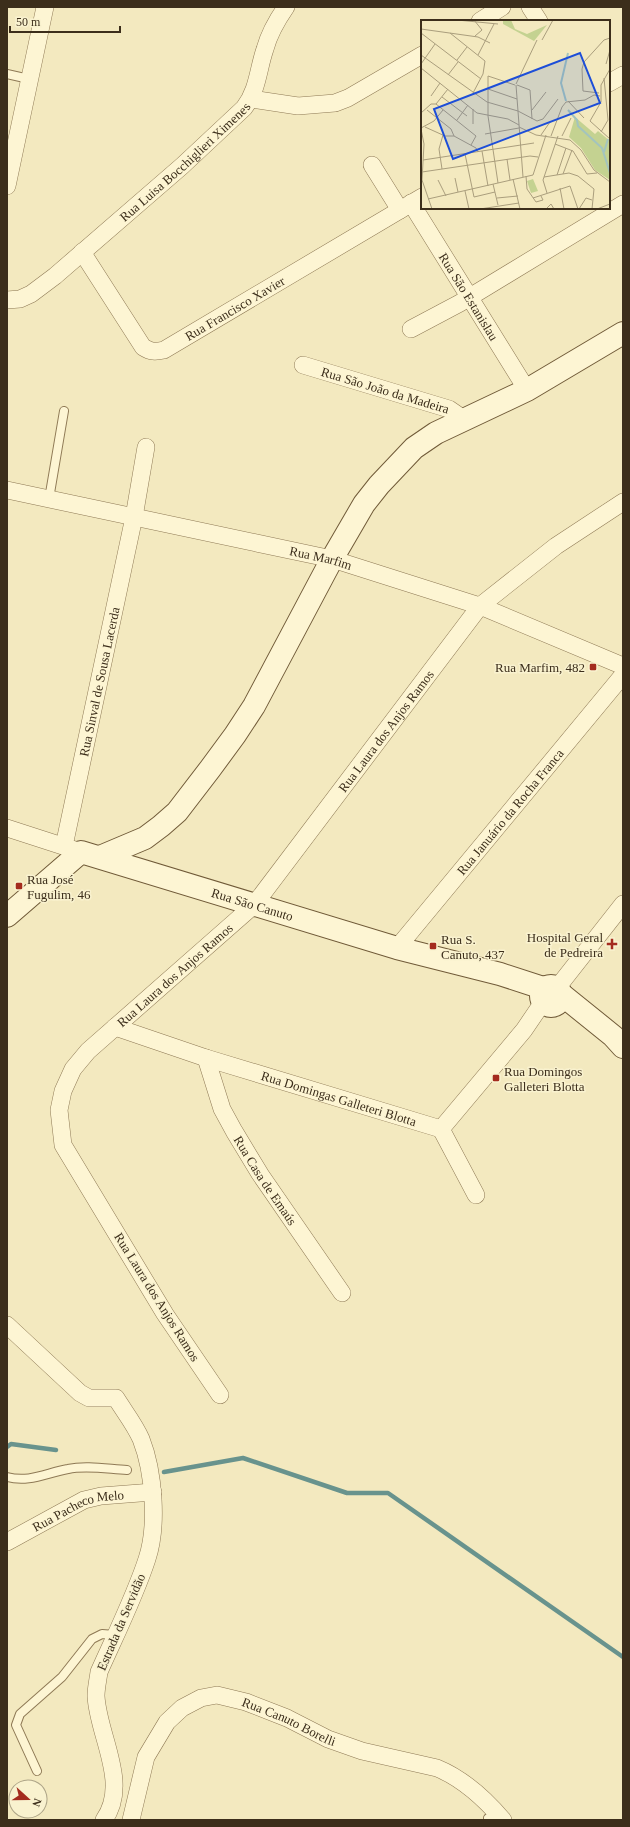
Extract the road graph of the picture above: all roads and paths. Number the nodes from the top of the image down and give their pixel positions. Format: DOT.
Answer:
graph roads {
  1 [pos="45,7"];
  2 [pos="286,7"];
  3 [pos="502,7"];
  4 [pos="530,7"];
  5 [pos="482,20"];
  6 [pos="538,20"];
  7 [pos="421,56"];
  8 [pos="7,74"];
  9 [pos="623,75"];
  10 [pos="29,79"];
  11 [pos="610,82"];
  12 [pos="251,100"];
  13 [pos="11,150"];
  14 [pos="372,165"];
  15 [pos="7,186"];
  16 [pos="411,203"];
  17 [pos="623,204"];
  18 [pos="82,252"];
  19 [pos="469,297"];
  20 [pos="7,300"];
  21 [pos="411,329"];
  22 [pos="623,333"];
  23 [pos="302,365"];
  24 [pos="527,390"];
  25 [pos="64,411"];
  26 [pos="465,420"];
  27 [pos="146,447"];
  28 [pos="7,490"];
  29 [pos="49,499"];
  30 [pos="623,502"];
  31 [pos="134,517"];
  32 [pos="332,560"];
  33 [pos="480,606"];
  34 [pos="623,666"];
  35 [pos="623,675"];
  36 [pos="7,828"];
  37 [pos="82,852"];
  38 [pos="623,904"];
  39 [pos="254,905"];
  40 [pos="7,916"];
  41 [pos="397,948"];
  42 [pos="550,997"];
  43 [pos="114,1027"];
  44 [pos="618,1042"];
  45 [pos="206,1058"];
  46 [pos="440,1129"];
  47 [pos="476,1195"];
  48 [pos="342,1293"];
  49 [pos="7,1324"];
  50 [pos="220,1395"];
  51 [pos="127,1470"];
  52 [pos="7,1477"];
  53 [pos="153,1492"];
  54 [pos="7,1542"];
  55 [pos="115,1635"];
  56 [pos="37,1771"];
  57 [pos="112,1818"];
  58 [pos="494,1819"];
  59 [pos="131,1820"];
  1 -- 10 [label="street"];
  2 -- 12 [label="street"];
  3 -- 5 [label="street"];
  4 -- 6 [label="street"];
  7 -- 12 [label="street, Rua Luisa Bocchiglieri Ximenes"];
  8 -- 10 [label="lane"];
  9 -- 11 [label="street"];
  10 -- 13 [label="street"];
  12 -- 18 [label="street, Rua Luisa Bocchiglieri Ximenes"];
  13 -- 15 [label="street"];
  14 -- 16 [label="street, Rua São Estanislau"];
  16 -- 18 [label="street, Rua Francisco Xavier"];
  16 -- 19 [label="street, Rua São Estanislau"];
  17 -- 19 [label="street"];
  18 -- 20 [label="street, Rua Luisa Bocchiglieri Ximenes"];
  19 -- 21 [label="street"];
  19 -- 24 [label="street, Rua São Estanislau"];
  22 -- 24 [label="street"];
  23 -- 26 [label="street, Rua São João da Madeira"];
  24 -- 26 [label="street"];
  25 -- 29 [label="lane"];
  26 -- 32 [label="street"];
  27 -- 31 [label="street, Rua Sinval de Sousa Lacerda"];
  28 -- 29 [label="street, Rua Marfim"];
  29 -- 31 [label="street, Rua Marfim"];
  30 -- 33 [label="street, Rua Laura dos Anjos Ramos"];
  31 -- 32 [label="street, Rua Marfim"];
  31 -- 37 [label="street, Rua Sinval de Sousa Lacerda"];
  32 -- 33 [label="street, Rua Marfim"];
  32 -- 37 [label="street"];
  33 -- 34 [label="street, Rua Marfim"];
  33 -- 39 [label="street, Rua Laura dos Anjos Ramos"];
  35 -- 41 [label="street, Rua Januário da Rocha Franca"];
  36 -- 37 [label="street, Rua São Canuto"];
  37 -- 39 [label="street, Rua São Canuto"];
  37 -- 40 [label="street"];
  38 -- 42 [label="street"];
  39 -- 41 [label="street, Rua São Canuto"];
  39 -- 43 [label="street, Rua Laura dos Anjos Ramos"];
  41 -- 42 [label="street, Rua São Canuto"];
  42 -- 44 [label="street, Rua São Canuto"];
  42 -- 46 [label="street"];
  43 -- 45 [label="street, Rua Domingas Galleteri Blotta"];
  43 -- 50 [label="street, Rua Laura dos Anjos Ramos"];
  45 -- 46 [label="street, Rua Domingas Galleteri Blotta"];
  45 -- 48 [label="street, Rua Casa de Emaús"];
  46 -- 47 [label="street"];
  49 -- 53 [label="street, Estrada da Servidão"];
  51 -- 52 [label="lane"];
  53 -- 54 [label="street, Rua Pacheco Melo"];
  53 -- 55 [label="street, Estrada da Servidão"];
  55 -- 56 [label="lane"];
  55 -- 57 [label="street, Estrada da Servidão"];
  58 -- 59 [label="street, Rua Canuto Borelli"];
}
